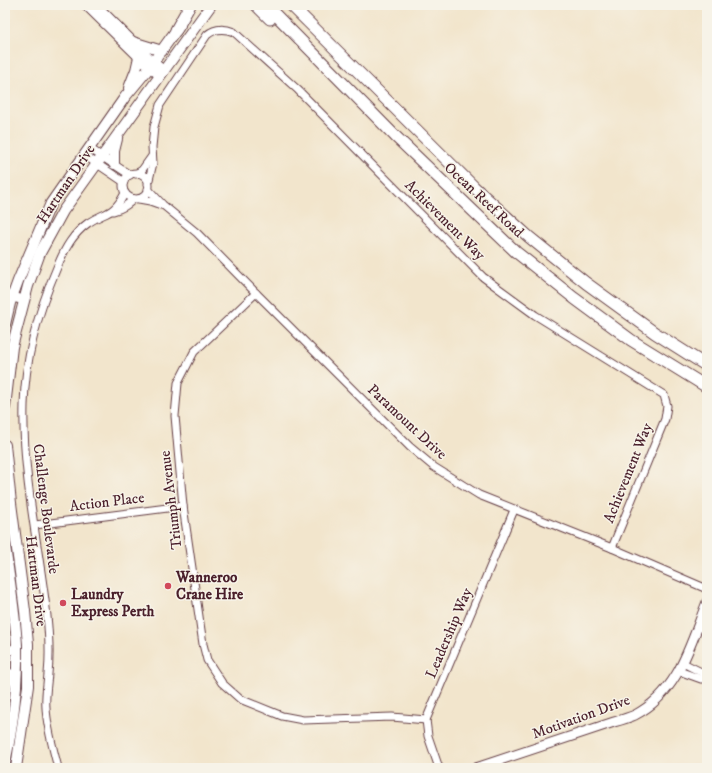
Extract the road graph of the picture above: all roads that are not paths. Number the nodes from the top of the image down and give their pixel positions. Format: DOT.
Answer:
graph roads {
  1 [pos="86,5"];
  2 [pos="96,5"];
  3 [pos="190,5"];
  4 [pos="194,5"];
  5 [pos="211,5"];
  6 [pos="256,5"];
  7 [pos="266,5"];
  8 [pos="291,5"];
  9 [pos="176,30"];
  10 [pos="133,42"];
  11 [pos="162,51"];
  12 [pos="139,58"];
  13 [pos="151,65"];
  14 [pos="331,71"];
  15 [pos="162,74"];
  16 [pos="125,97"];
  17 [pos="119,133"];
  18 [pos="87,151"];
  19 [pos="152,156"];
  20 [pos="99,160"];
  21 [pos="114,164"];
  22 [pos="133,175"];
  23 [pos="124,182"];
  24 [pos="148,186"];
  25 [pos="125,193"];
  26 [pos="136,199"];
  27 [pos="163,205"];
  28 [pos="113,211"];
  29 [pos="18,281"];
  30 [pos="5,286"];
  31 [pos="256,293"];
  32 [pos="8,299"];
  33 [pos="23,304"];
  34 [pos="5,324"];
  35 [pos="707,366"];
  36 [pos="707,387"];
  37 [pos="5,407"];
  38 [pos="5,445"];
  39 [pos="183,506"];
  40 [pos="514,510"];
  41 [pos="35,525"];
  42 [pos="5,545"];
  43 [pos="612,548"];
  44 [pos="707,589"];
  45 [pos="707,602"];
  46 [pos="16,645"];
  47 [pos="5,655"];
  48 [pos="681,667"];
  49 [pos="5,668"];
  50 [pos="707,675"];
  51 [pos="707,679"];
  52 [pos="16,688"];
  53 [pos="426,720"];
  54 [pos="5,763"];
  55 [pos="16,768"];
  56 [pos="58,768"];
  57 [pos="439,768"];
  58 [pos="476,768"];
  1 -- 12 [label="street"];
  2 -- 10 [label="street"];
  3 -- 9 [label="main road"];
  4 -- 9 [label="main road, Hartman Drive"];
  5 -- 15 [label="main road, Hartman Drive"];
  6 -- 14 [label="main road"];
  7 -- 14 [label="main road, Ocean Reef Road"];
  8 -- 35 [label="main road, Ocean Reef Road"];
  9 -- 11 [label="main road, Hartman Drive"];
  10 -- 11 [label="main road"];
  10 -- 13 [label="street"];
  11 -- 13 [label="main road, Hartman Drive"];
  12 -- 13 [label="street"];
  12 -- 16 [label="main road"];
  13 -- 15 [label="street"];
  13 -- 16 [label="main road, Hartman Drive"];
  14 -- 36 [label="main road, Ocean Reef Road"];
  15 -- 17 [label="main road, Hartman Drive"];
  16 -- 18 [label="main road, Hartman Drive"];
  17 -- 20 [label="main road, Hartman Drive"];
  17 -- 21 [label="main road"];
  18 -- 20 [label="street"];
  18 -- 29 [label="main road, Hartman Drive"];
  19 -- 22 [label="street"];
  19 -- 24 [label="street, Achievement Way"];
  19 -- 43 [label="street, Achievement Way"];
  20 -- 21 [label="street"];
  20 -- 23 [label="street"];
  20 -- 33 [label="main road, Hartman Drive"];
  21 -- 22 [label="street"];
  22 -- 23 [label="street"];
  22 -- 24 [label="street"];
  23 -- 25 [label="street"];
  24 -- 26 [label="street"];
  24 -- 27 [label="street, Paramount Drive"];
  25 -- 26 [label="street"];
  25 -- 28 [label="street"];
  26 -- 27 [label="street, Paramount Drive"];
  26 -- 28 [label="street, Challenge Boulevarde"];
  27 -- 31 [label="street, Paramount Drive"];
  28 -- 41 [label="street, Challenge Boulevarde"];
  29 -- 30 [label="main road"];
  29 -- 32 [label="main road, Hartman Drive"];
  31 -- 39 [label="street, Triumph Avenue"];
  31 -- 40 [label="street, Paramount Drive"];
  32 -- 33 [label="street"];
  32 -- 34 [label="main road, Hartman Drive"];
  33 -- 37 [label="main road, Hartman Drive"];
  38 -- 55 [label="main road, Hartman Drive"];
  39 -- 41 [label="street, Action Place"];
  39 -- 53 [label="street, Triumph Avenue"];
  40 -- 43 [label="street, Paramount Drive"];
  40 -- 53 [label="street, Leadership Way"];
  41 -- 56 [label="street, Challenge Boulevarde"];
  42 -- 46 [label="main road, Hartman Drive"];
  43 -- 44 [label="street, Paramount Drive"];
  45 -- 48 [label="street, Motivation Drive"];
  46 -- 47 [label="street"];
  46 -- 52 [label="main road, Hartman Drive"];
  48 -- 50 [label="street"];
  48 -- 51 [label="street"];
  48 -- 58 [label="street, Motivation Drive"];
  49 -- 52 [label="street"];
  52 -- 54 [label="main road, Hartman Drive"];
  53 -- 57 [label="street"];
}
